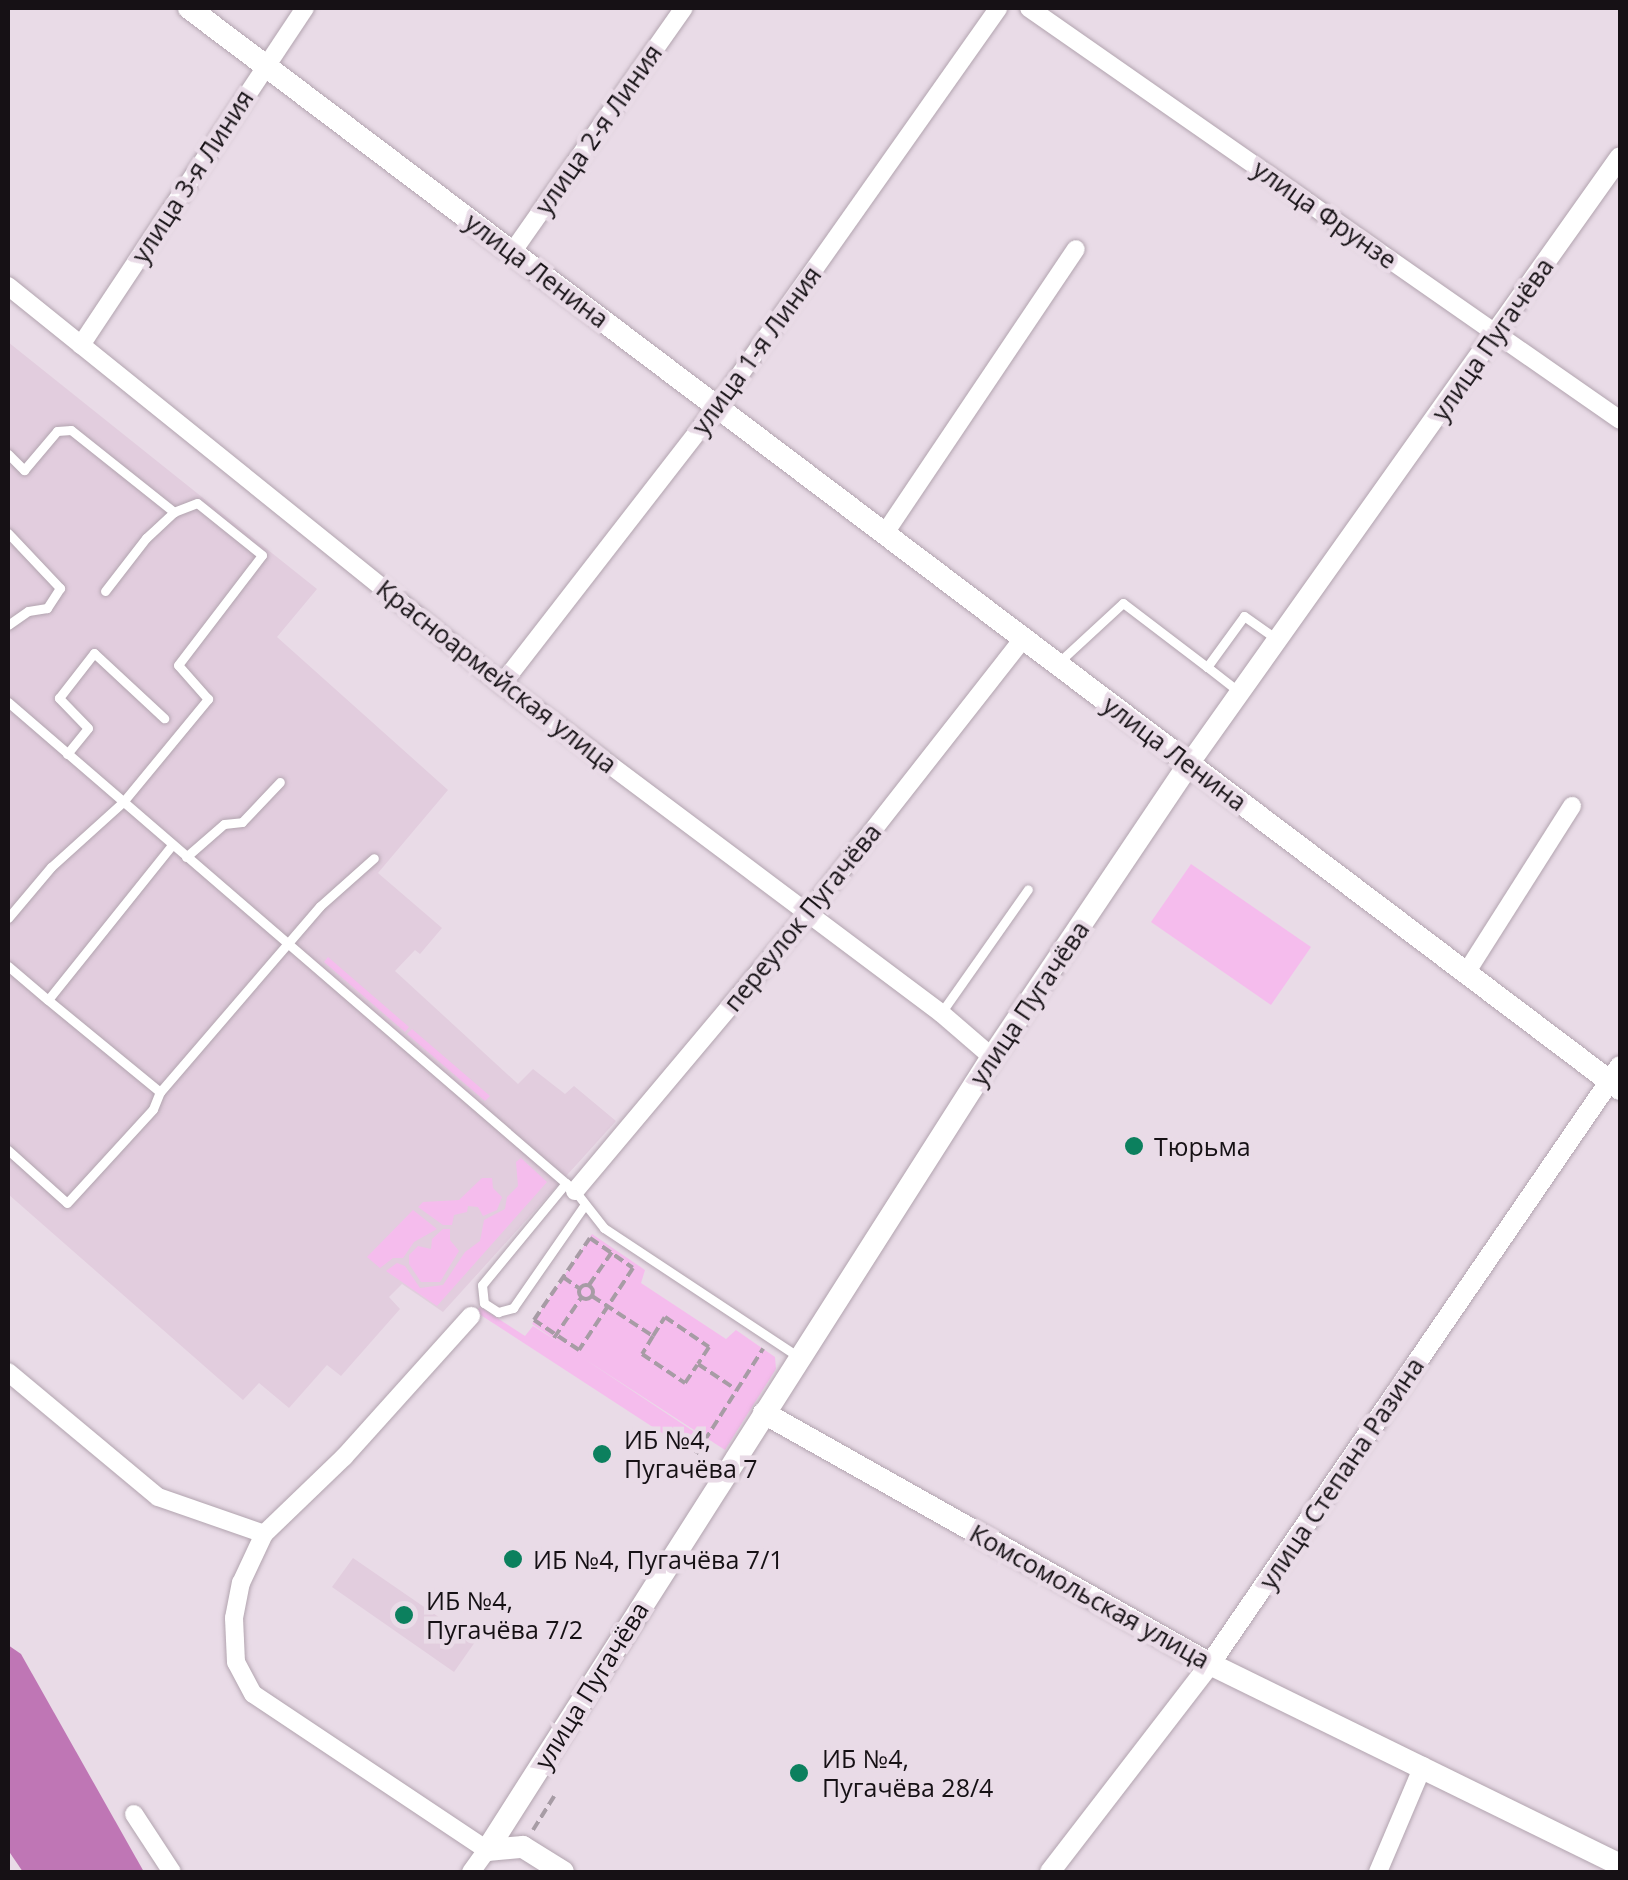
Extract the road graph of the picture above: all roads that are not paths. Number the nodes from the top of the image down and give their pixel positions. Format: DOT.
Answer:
graph roads {
  1 [pos="189,8"];
  2 [pos="305,8"];
  3 [pos="684,8"];
  4 [pos="998,8"];
  5 [pos="1029,8"];
  6 [pos="266,64"];
  7 [pos="1620,157"];
  8 [pos="1076,248"];
  9 [pos="512,252"];
  10 [pos="8,286"];
  11 [pos="1496,333"];
  12 [pos="81,345"];
  13 [pos="717,407"];
  14 [pos="1620,420"];
  15 [pos="8,454"];
  16 [pos="174,512"];
  17 [pos="8,533"];
  18 [pos="885,534"];
  19 [pos="105,590"];
  20 [pos="8,625"];
  21 [pos="1023,639"];
  22 [pos="1278,640"];
  23 [pos="1056,664"];
  24 [pos="1207,667"];
  25 [pos="502,684"];
  26 [pos="1240,692"];
  27 [pos="8,702"];
  28 [pos="164,718"];
  29 [pos="67,754"];
  30 [pos="1189,764"];
  31 [pos="280,782"];
  32 [pos="123,802"];
  33 [pos="1572,806"];
  34 [pos="172,845"];
  35 [pos="186,856"];
  36 [pos="374,858"];
  37 [pos="1028,889"];
  38 [pos="808,913"];
  39 [pos="8,918"];
  40 [pos="288,946"];
  41 [pos="8,966"];
  42 [pos="1466,973"];
  43 [pos="48,1000"];
  44 [pos="941,1013"];
  45 [pos="992,1057"];
  46 [pos="1617,1079"];
  47 [pos="160,1092"];
  48 [pos="8,1150"];
  49 [pos="575,1193"];
  50 [pos="472,1316"];
  51 [pos="799,1356"];
  52 [pos="8,1372"];
  53 [pos="764,1413"];
  54 [pos="264,1534"];
  55 [pos="1210,1664"];
  56 [pos="1423,1766"];
  57 [pos="134,1814"];
  58 [pos="489,1861"];
  59 [pos="1593,1863"];
  60 [pos="1620,1864"];
  61 [pos="172,1872"];
  62 [pos="471,1872"];
  63 [pos="563,1872"];
  64 [pos="1050,1872"];
  65 [pos="1378,1872"];
  1 -- 6 [label="main road, улица Ленина"];
  2 -- 6 [label="street, улица 3-я Линия"];
  3 -- 9 [label="street, улица 2-я Линия"];
  4 -- 13 [label="street, улица 1-я Линия"];
  5 -- 11 [label="street, улица Фрунзе"];
  6 -- 9 [label="main road, улица Ленина"];
  6 -- 12 [label="street, улица 3-я Линия"];
  7 -- 11 [label="street, улица Пугачёва"];
  8 -- 18 [label="street"];
  9 -- 13 [label="main road, улица Ленина"];
  10 -- 12 [label="street, Красноармейская улица"];
  11 -- 14 [label="street, улица Фрунзе"];
  11 -- 22 [label="street, улица Пугачёва"];
  12 -- 25 [label="street, Красноармейская улица"];
  13 -- 18 [label="main road, улица Ленина"];
  13 -- 25 [label="street, улица 1-я Линия"];
  15 -- 16 [label="lane"];
  16 -- 19 [label="lane"];
  16 -- 32 [label="lane"];
  17 -- 20 [label="lane"];
  18 -- 21 [label="main road, улица Ленина"];
  21 -- 23 [label="main road, улица Ленина"];
  21 -- 38 [label="street, переулок Пугачёва"];
  22 -- 24 [label="lane"];
  22 -- 26 [label="street, улица Пугачёва"];
  23 -- 24 [label="lane"];
  23 -- 30 [label="main road, улица Ленина"];
  24 -- 26 [label="lane"];
  25 -- 38 [label="street, Красноармейская улица"];
  26 -- 30 [label="street, улица Пугачёва"];
  27 -- 29 [label="lane"];
  28 -- 29 [label="lane"];
  29 -- 32 [label="lane"];
  30 -- 42 [label="main road, улица Ленина"];
  30 -- 45 [label="main road, улица Пугачёва"];
  31 -- 35 [label="lane"];
  32 -- 34 [label="lane"];
  32 -- 39 [label="lane"];
  33 -- 42 [label="street"];
  34 -- 35 [label="lane"];
  34 -- 43 [label="lane"];
  35 -- 40 [label="lane"];
  36 -- 40 [label="lane"];
  37 -- 44 [label="lane"];
  38 -- 44 [label="street, Красноармейская улица"];
  38 -- 49 [label="street, переулок Пугачёва"];
  40 -- 47 [label="lane"];
  40 -- 49 [label="lane"];
  41 -- 43 [label="lane"];
  42 -- 46 [label="main road, улица Ленина"];
  43 -- 47 [label="lane"];
  44 -- 45 [label="street, Красноармейская улица"];
  45 -- 51 [label="main road, улица Пугачёва"];
  46 -- 55 [label="street, улица Степана Разина"];
  47 -- 48 [label="lane"];
  49 -- 49 [label="lane"];
  49 -- 51 [label="lane"];
  50 -- 54 [label="street"];
  51 -- 53 [label="main road, улица Пугачёва"];
  52 -- 54 [label="street"];
  53 -- 55 [label="main road, Комсомольская улица"];
  53 -- 58 [label="main road, улица Пугачёва"];
  54 -- 58 [label="street"];
  55 -- 56 [label="main road, Комсомольская улица"];
  55 -- 64 [label="street, улица Степана Разина"];
  56 -- 59 [label="main road, Комсомольская улица"];
  56 -- 65 [label="street"];
  57 -- 61 [label="street"];
  58 -- 62 [label="street, улица Пугачёва"];
  58 -- 63 [label="main road"];
  59 -- 60 [label="main road, Комсомольская улица"];
}
